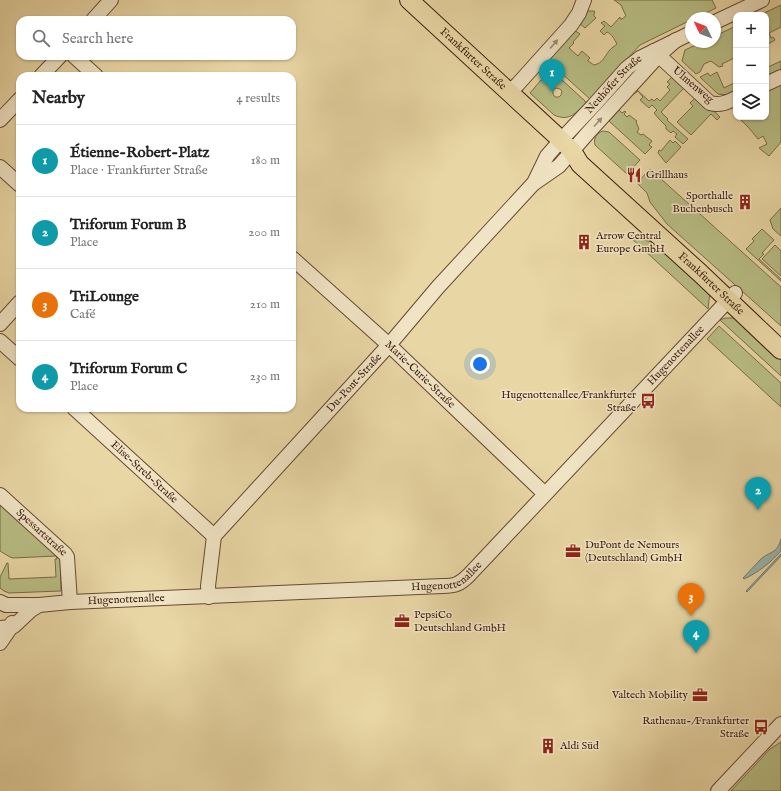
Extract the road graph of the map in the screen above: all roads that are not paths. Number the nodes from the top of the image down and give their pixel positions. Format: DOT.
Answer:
graph roads {
  1 [pos="111,0"];
  2 [pos="408,0"];
  3 [pos="584,0"];
  4 [pos="762,0"];
  5 [pos="97,16"];
  6 [pos="721,19"];
  7 [pos="685,36"];
  8 [pos="656,53"];
  9 [pos="56,60"];
  10 [pos="78,60"];
  11 [pos="45,72"];
  12 [pos="92,72"];
  13 [pos="781,77"];
  14 [pos="769,83"];
  15 [pos="509,93"];
  16 [pos="733,99"];
  17 [pos="16,103"];
  18 [pos="0,120"];
  19 [pos="566,145"];
  20 [pos="0,166"];
  21 [pos="16,181"];
  22 [pos="296,262"];
  23 [pos="731,296"];
  24 [pos="16,306"];
  25 [pos="0,324"];
  26 [pos="781,334"];
  27 [pos="0,341"];
  28 [pos="389,345"];
  29 [pos="781,350"];
  30 [pos="16,355"];
  31 [pos="78,412"];
  32 [pos="545,494"];
  33 [pos="0,495"];
  34 [pos="214,536"];
  35 [pos="209,596"];
  36 [pos="70,602"];
  37 [pos="5,604"];
  38 [pos="39,605"];
  39 [pos="6,628"];
  40 [pos="0,643"];
  41 [pos="781,724"];
  42 [pos="718,791"];
  1 -- 5 [label="street"];
  2 -- 15 [label="main road, Frankfurter Straße"];
  15 -- 3 [label="street, one-way"];
  4 -- 6 [label="street"];
  7 -- 8 [label="street, Neuhöfer Straße"];
  8 -- 16 [label="street, Ulmenweg"];
  8 -- 19 [label="street, Neuhöfer Straße"];
  9 -- 11 [label="street"];
  10 -- 12 [label="street"];
  13 -- 14 [label="street"];
  15 -- 19 [label="main road, Frankfurter Straße"];
  17 -- 18 [label="street"];
  19 -- 23 [label="main road, Frankfurter Straße"];
  19 -- 28 [label="street, Du-Pont-Straße"];
  20 -- 21 [label="street"];
  22 -- 28 [label="street, Marie-Curie-Straße"];
  23 -- 26 [label="main road, Frankfurter Straße"];
  23 -- 29 [label="main road, Frankfurter Straße"];
  23 -- 32 [label="street, Hugenottenallee"];
  24 -- 25 [label="street"];
  27 -- 30 [label="street"];
  28 -- 32 [label="street, Marie-Curie-Straße"];
  28 -- 34 [label="street, Du-Pont-Straße"];
  31 -- 34 [label="street, Elise-Streb-Straße"];
  32 -- 35 [label="street, Hugenottenallee"];
  33 -- 36 [label="street, Spessartstraße"];
  34 -- 35 [label="street"];
  35 -- 36 [label="street, Hugenottenallee"];
  36 -- 38 [label="street, Hugenottenallee"];
  37 -- 38 [label="street, Hugenottenallee"];
  37 -- 39 [label="street"];
  38 -- 39 [label="street"];
  39 -- 40 [label="street"];
  41 -- 42 [label="street"];
}
